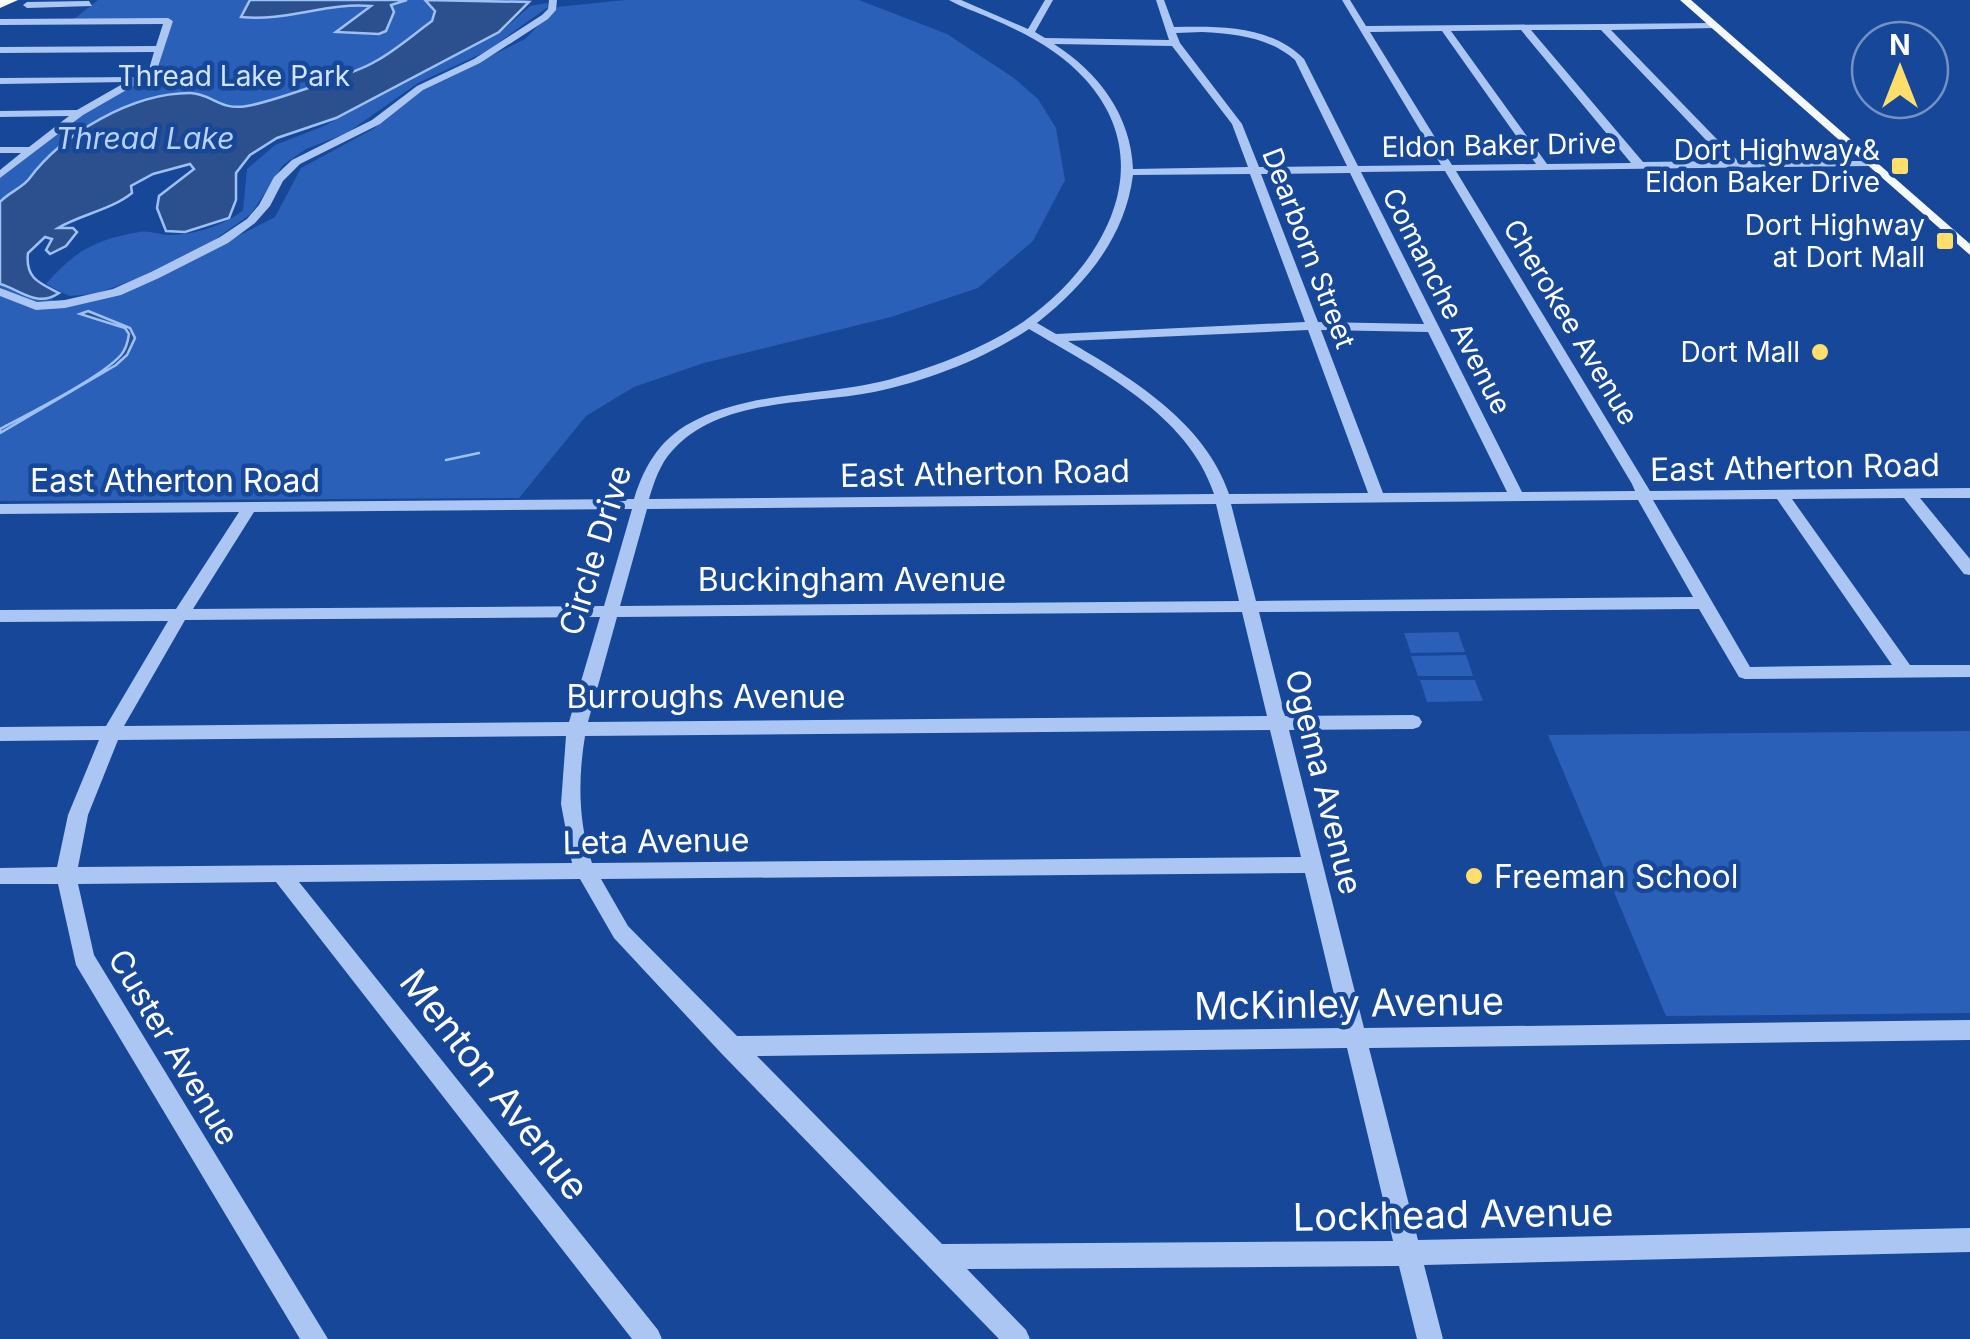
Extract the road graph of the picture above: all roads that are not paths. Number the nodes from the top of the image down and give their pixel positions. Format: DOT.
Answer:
graph roads {
  1 [pos="12,0"];
  2 [pos="553,0"];
  3 [pos="953,0"];
  4 [pos="1049,0"];
  5 [pos="1160,0"];
  6 [pos="1346,0"];
  7 [pos="1685,0"];
  8 [pos="92,2"];
  9 [pos="0,4"];
  10 [pos="27,4"];
  11 [pos="68,21"];
  12 [pos="0,22"];
  13 [pos="1714,26"];
  14 [pos="1524,27"];
  15 [pos="1603,27"];
  16 [pos="1444,28"];
  17 [pos="1363,29"];
  18 [pos="1277,31"];
  19 [pos="1031,32"];
  20 [pos="1172,36"];
  21 [pos="1261,39"];
  22 [pos="1046,41"];
  23 [pos="159,48"];
  24 [pos="0,50"];
  25 [pos="142,79"];
  26 [pos="0,80"];
  27 [pos="79,113"];
  28 [pos="0,114"];
  29 [pos="0,150"];
  30 [pos="28,150"];
  31 [pos="1870,163"];
  32 [pos="1735,165"];
  33 [pos="1640,166"];
  34 [pos="1544,167"];
  35 [pos="1448,168"];
  36 [pos="1354,170"];
  37 [pos="1252,171"];
  38 [pos="1130,172"];
  39 [pos="0,175"];
  40 [pos="1970,252"];
  41 [pos="0,292"];
  42 [pos="1028,324"];
  43 [pos="1311,326"];
  44 [pos="1435,328"];
  45 [pos="1052,338"];
  46 [pos="1970,493"];
  47 [pos="1780,494"];
  48 [pos="1909,494"];
  49 [pos="1516,496"];
  50 [pos="1646,496"];
  51 [pos="1223,498"];
  52 [pos="1377,498"];
  53 [pos="640,504"];
  54 [pos="250,506"];
  55 [pos="0,508"];
  56 [pos="1970,570"];
  57 [pos="1704,603"];
  58 [pos="1249,606"];
  59 [pos="608,612"];
  60 [pos="182,614"];
  61 [pos="0,616"];
  62 [pos="1905,671"];
  63 [pos="1970,671"];
  64 [pos="1413,722"];
  65 [pos="1278,723"];
  66 [pos="576,727"];
  67 [pos="112,733"];
  68 [pos="0,734"];
  69 [pos="1313,865"];
  70 [pos="587,872"];
  71 [pos="282,874"];
  72 [pos="68,875"];
  73 [pos="0,876"];
  74 [pos="1970,1030"];
  75 [pos="1356,1038"];
  76 [pos="728,1046"];
  77 [pos="1970,1240"];
  78 [pos="1409,1253"];
  79 [pos="938,1258"];
  80 [pos="315,1339"];
  81 [pos="649,1339"];
  82 [pos="1017,1339"];
  83 [pos="1430,1339"];
  1 -- 9 [label="highway"];
  2 -- 41 [label="street"];
  3 -- 19 [label="street, Circle Drive"];
  4 -- 19 [label="street"];
  5 -- 20 [label="street"];
  6 -- 17 [label="street, Cherokee Avenue"];
  7 -- 13 [label="main road"];
  8 -- 10 [label="street"];
  8 -- 11 [label="street"];
  11 -- 12 [label="street"];
  11 -- 23 [label="street"];
  13 -- 15 [label="street"];
  13 -- 31 [label="main road"];
  14 -- 15 [label="street"];
  14 -- 16 [label="street"];
  14 -- 33 [label="street"];
  15 -- 32 [label="street"];
  16 -- 17 [label="street"];
  16 -- 34 [label="street"];
  17 -- 35 [label="street, Cherokee Avenue"];
  18 -- 21 [label="street"];
  19 -- 22 [label="street, Circle Drive"];
  20 -- 21 [label="street, Comanche Avenue"];
  20 -- 22 [label="street, Comanche Avenue"];
  20 -- 37 [label="street, Dearborn Street"];
  21 -- 36 [label="street, Comanche Avenue"];
  22 -- 38 [label="street, Circle Drive"];
  23 -- 24 [label="street"];
  23 -- 25 [label="street"];
  25 -- 26 [label="street"];
  25 -- 27 [label="street"];
  27 -- 28 [label="street"];
  27 -- 30 [label="street"];
  29 -- 30 [label="street"];
  30 -- 39 [label="street"];
  31 -- 32 [label="street, Eldon Baker Drive"];
  31 -- 40 [label="main road"];
  32 -- 33 [label="street, Eldon Baker Drive"];
  33 -- 34 [label="street, Eldon Baker Drive"];
  34 -- 35 [label="street, Eldon Baker Drive"];
  35 -- 36 [label="street, Eldon Baker Drive"];
  35 -- 50 [label="street, Cherokee Avenue"];
  36 -- 37 [label="street, Eldon Baker Drive"];
  36 -- 44 [label="street, Comanche Avenue"];
  37 -- 38 [label="street, Eldon Baker Drive"];
  37 -- 43 [label="street, Dearborn Street"];
  38 -- 42 [label="street, Circle Drive"];
  42 -- 45 [label="street, Ogema Avenue"];
  42 -- 53 [label="street, Circle Drive"];
  43 -- 44 [label="street"];
  43 -- 45 [label="street"];
  43 -- 52 [label="street, Dearborn Street"];
  44 -- 49 [label="street, Comanche Avenue"];
  45 -- 51 [label="street, Ogema Avenue"];
  46 -- 48 [label="street, East Atherton Road"];
  47 -- 48 [label="street, East Atherton Road"];
  47 -- 50 [label="street, East Atherton Road"];
  47 -- 62 [label="street"];
  48 -- 56 [label="street"];
  49 -- 50 [label="street, East Atherton Road"];
  49 -- 52 [label="street, East Atherton Road"];
  50 -- 57 [label="street, Cherokee Avenue"];
  51 -- 52 [label="street, East Atherton Road"];
  51 -- 53 [label="street, East Atherton Road"];
  51 -- 58 [label="street, Ogema Avenue"];
  53 -- 54 [label="street, East Atherton Road"];
  53 -- 59 [label="street, Circle Drive"];
  54 -- 55 [label="street, East Atherton Road"];
  54 -- 60 [label="street, Custer Avenue"];
  57 -- 58 [label="street, Buckingham Avenue"];
  57 -- 62 [label="street, Cherokee Avenue"];
  58 -- 59 [label="street, Buckingham Avenue"];
  58 -- 65 [label="street, Ogema Avenue"];
  59 -- 60 [label="street, Buckingham Avenue"];
  59 -- 66 [label="street, Circle Drive"];
  60 -- 61 [label="street, Buckingham Avenue"];
  60 -- 67 [label="street, Custer Avenue"];
  62 -- 63 [label="street"];
  64 -- 65 [label="street, Burroughs Avenue"];
  65 -- 66 [label="street, Burroughs Avenue"];
  65 -- 69 [label="street, Ogema Avenue"];
  66 -- 67 [label="street, Burroughs Avenue"];
  66 -- 70 [label="street, Circle Drive"];
  67 -- 68 [label="street, Burroughs Avenue"];
  67 -- 72 [label="street, Custer Avenue"];
  69 -- 70 [label="street, Leta Avenue"];
  69 -- 75 [label="street, Ogema Avenue"];
  70 -- 71 [label="street, Leta Avenue"];
  70 -- 76 [label="street, Circle Drive"];
  71 -- 72 [label="street, Leta Avenue"];
  71 -- 81 [label="street, Menton Avenue"];
  72 -- 73 [label="street, Leta Avenue"];
  72 -- 80 [label="street, Custer Avenue"];
  74 -- 75 [label="street, McKinley Avenue"];
  75 -- 76 [label="street, McKinley Avenue"];
  75 -- 78 [label="street, Ogema Avenue"];
  76 -- 79 [label="street, Circle Drive"];
  77 -- 78 [label="street, Lockhead Avenue"];
  78 -- 79 [label="street, Lockhead Avenue"];
  78 -- 83 [label="street, Ogema Avenue"];
  79 -- 82 [label="street, Circle Drive"];
}
